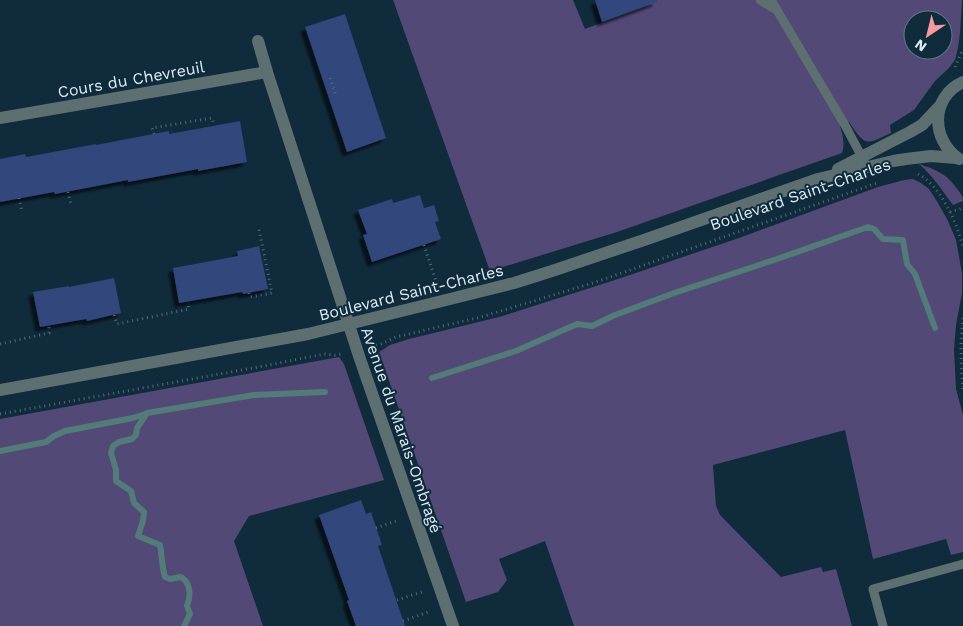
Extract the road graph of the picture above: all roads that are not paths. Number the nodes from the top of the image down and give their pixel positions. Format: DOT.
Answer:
graph roads {
  1 [pos="760,0"];
  2 [pos="771,0"];
  3 [pos="777,10"];
  4 [pos="258,41"];
  5 [pos="267,72"];
  6 [pos="961,81"];
  7 [pos="940,106"];
  8 [pos="0,118"];
  9 [pos="961,161"];
  10 [pos="865,162"];
  11 [pos="349,325"];
  12 [pos="0,390"];
  13 [pos="963,564"];
  14 [pos="454,626"];
  15 [pos="883,626"];
  1 -- 3 [label="lane"];
  2 -- 3 [label="lane"];
  3 -- 10 [label="lane"];
  4 -- 5 [label="street, Avenue du Marais-Ombragé"];
  5 -- 8 [label="street, Cours du Chevreuil"];
  5 -- 11 [label="street, Avenue du Marais-Ombragé"];
  6 -- 7 [label="street, Boulevard Saint-Charles"];
  7 -- 9 [label="street"];
  7 -- 10 [label="street, Boulevard Saint-Charles"];
  9 -- 10 [label="street, Boulevard Saint-Charles"];
  10 -- 11 [label="street, Boulevard Saint-Charles"];
  11 -- 12 [label="street, Boulevard Saint-Charles"];
  11 -- 14 [label="street, Avenue du Marais-Ombragé"];
  13 -- 15 [label="lane"];
}
